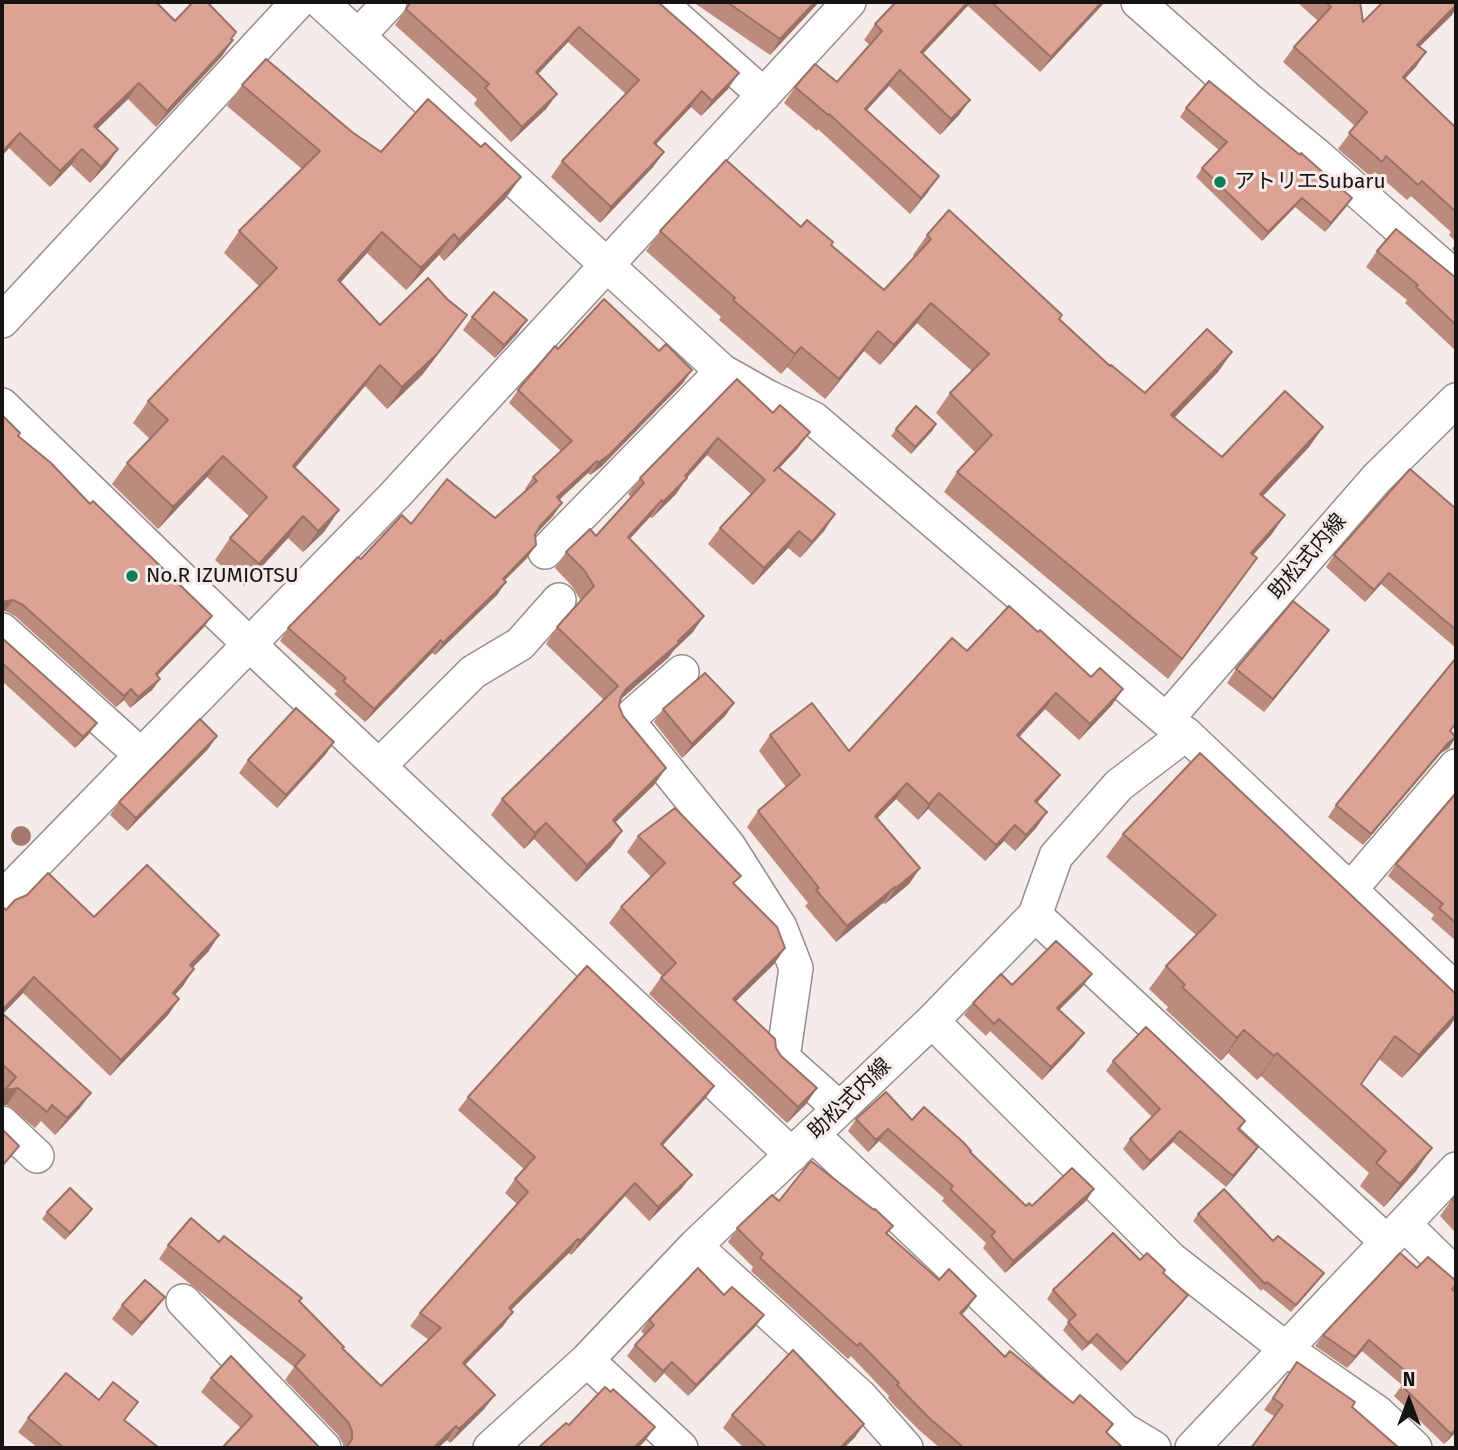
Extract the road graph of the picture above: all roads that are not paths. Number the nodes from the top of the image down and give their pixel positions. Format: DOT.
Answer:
graph roads {
  1 [pos="298,2"];
  2 [pos="321,2"];
  3 [pos="390,2"];
  4 [pos="659,2"];
  5 [pos="849,2"];
  6 [pos="1138,2"];
  7 [pos="358,36"];
  8 [pos="764,95"];
  9 [pos="608,266"];
  10 [pos="1456,278"];
  11 [pos="2,321"];
  12 [pos="722,372"];
  13 [pos="1456,400"];
  14 [pos="2,405"];
  15 [pos="545,552"];
  16 [pos="559,600"];
  17 [pos="2,629"];
  18 [pos="248,643"];
  19 [pos="682,672"];
  20 [pos="1176,727"];
  21 [pos="142,756"];
  22 [pos="379,766"];
  23 [pos="1456,766"];
  24 [pos="1350,890"];
  25 [pos="2,898"];
  26 [pos="1035,915"];
  27 [pos="1452,978"];
  28 [pos="932,1021"];
  29 [pos="839,1108"];
  30 [pos="2,1123"];
  31 [pos="803,1145"];
  32 [pos="37,1156"];
  33 [pos="1456,1169"];
  34 [pos="1395,1233"];
  35 [pos="695,1246"];
  36 [pos="1456,1275"];
  37 [pos="183,1301"];
  38 [pos="1286,1349"];
  39 [pos="587,1360"];
  40 [pos="324,1448"];
  41 [pos="490,1448"];
  42 [pos="681,1448"];
  43 [pos="906,1448"];
  44 [pos="1154,1448"];
  45 [pos="1192,1448"];
  46 [pos="1415,1448"];
  1 -- 11 [label="street"];
  2 -- 7 [label="street"];
  3 -- 7 [label="street"];
  4 -- 8 [label="street"];
  5 -- 8 [label="street"];
  6 -- 10 [label="street"];
  7 -- 9 [label="street"];
  8 -- 9 [label="street"];
  9 -- 12 [label="street"];
  9 -- 18 [label="street"];
  12 -- 15 [label="street"];
  12 -- 20 [label="street"];
  13 -- 20 [label="street, 助松式内線"];
  14 -- 18 [label="street"];
  16 -- 22 [label="street"];
  17 -- 21 [label="street"];
  18 -- 21 [label="street"];
  18 -- 22 [label="street"];
  19 -- 29 [label="street"];
  20 -- 24 [label="street"];
  20 -- 26 [label="street, 助松式内線"];
  21 -- 25 [label="street"];
  22 -- 31 [label="street"];
  23 -- 24 [label="street"];
  24 -- 27 [label="street"];
  26 -- 28 [label="street, 助松式内線"];
  26 -- 34 [label="street"];
  28 -- 29 [label="street, 助松式内線"];
  28 -- 38 [label="street"];
  29 -- 31 [label="street, 助松式内線"];
  30 -- 32 [label="street"];
  31 -- 35 [label="street, 助松式内線"];
  31 -- 44 [label="street"];
  33 -- 34 [label="street"];
  34 -- 36 [label="street"];
  34 -- 38 [label="street"];
  35 -- 39 [label="street, 助松式内線"];
  35 -- 43 [label="street"];
  37 -- 40 [label="street"];
  38 -- 45 [label="street"];
  38 -- 46 [label="street"];
  39 -- 41 [label="street, 助松式内線"];
  39 -- 42 [label="street"];
}
